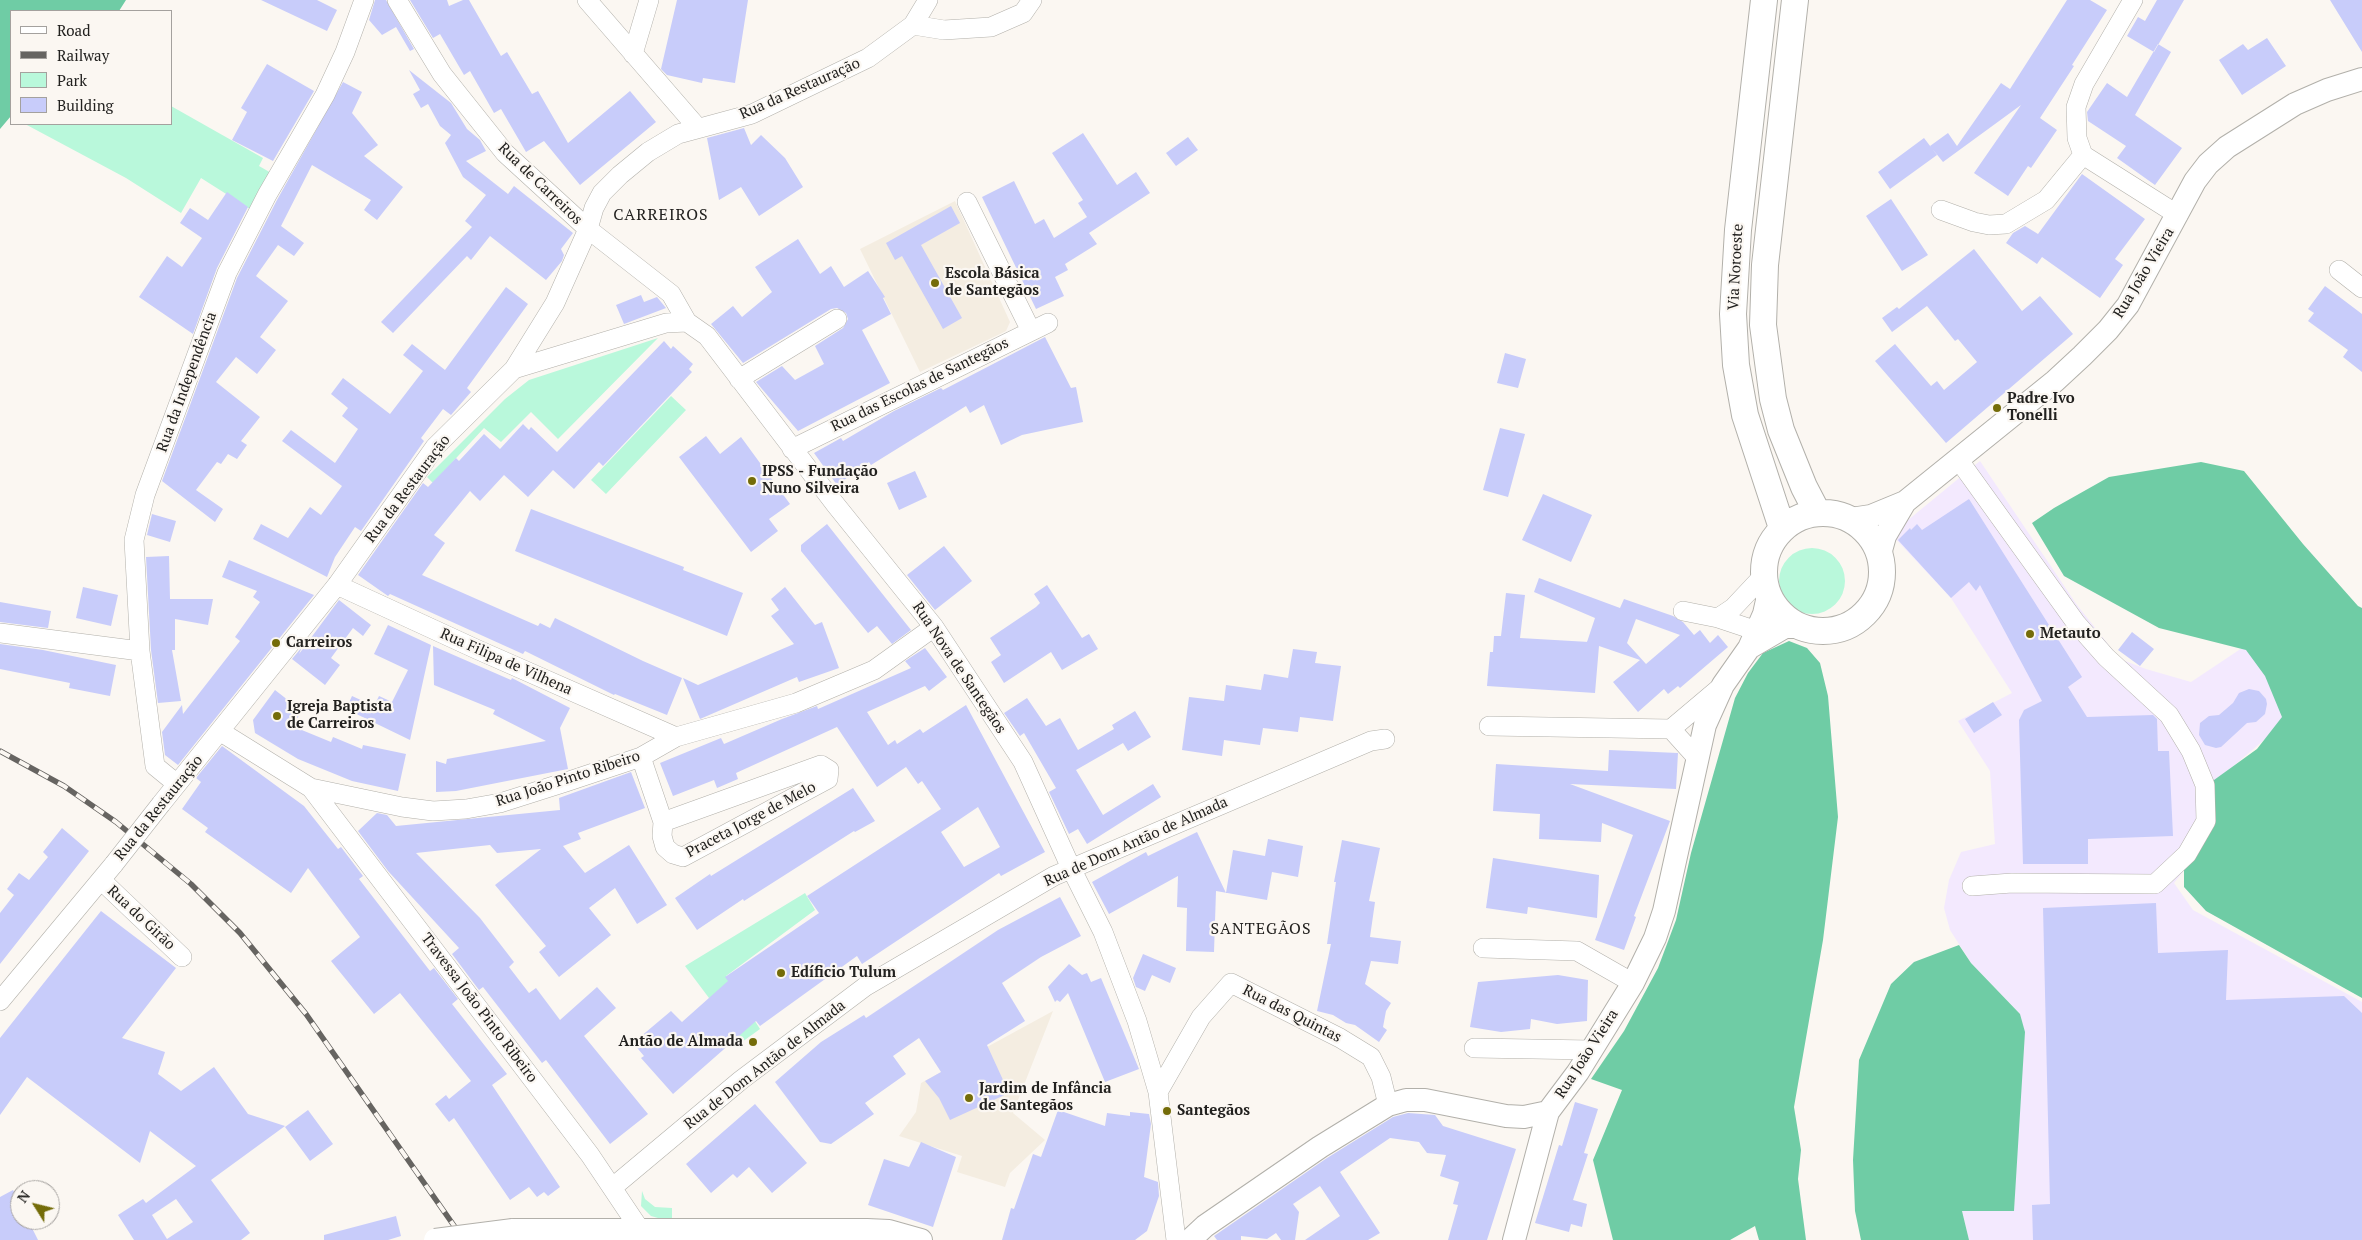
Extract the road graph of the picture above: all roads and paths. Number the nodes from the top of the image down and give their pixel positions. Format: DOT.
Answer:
graph roads {
  1 [pos="364,0"];
  2 [pos="397,0"];
  3 [pos="587,0"];
  4 [pos="649,0"];
  5 [pos="928,0"];
  6 [pos="1032,0"];
  7 [pos="1764,0"];
  8 [pos="1795,0"];
  9 [pos="2133,0"];
  10 [pos="913,24"];
  11 [pos="633,54"];
  12 [pos="2362,80"];
  13 [pos="697,127"];
  14 [pos="2083,155"];
  15 [pos="967,202"];
  16 [pos="1941,210"];
  17 [pos="2178,215"];
  18 [pos="588,229"];
  19 [pos="2339,270"];
  20 [pos="2362,288"];
  21 [pos="837,319"];
  22 [pos="687,322"];
  23 [pos="1048,323"];
  24 [pos="1030,331"];
  25 [pos="514,369"];
  26 [pos="739,379"];
  27 [pos="792,449"];
  28 [pos="1958,459"];
  29 [pos="1905,502"];
  30 [pos="1818,512"];
  31 [pos="1851,519"];
  32 [pos="1782,528"];
  33 [pos="1880,554"];
  34 [pos="337,585"];
  35 [pos="1766,586"];
  36 [pos="1683,611"];
  37 [pos="1718,618"];
  38 [pos="934,626"];
  39 [pos="1799,627"];
  40 [pos="0,633"];
  41 [pos="1753,640"];
  42 [pos="140,651"];
  43 [pos="1723,685"];
  44 [pos="1489,726"];
  45 [pos="1671,729"];
  46 [pos="221,732"];
  47 [pos="676,737"];
  48 [pos="1385,739"];
  49 [pos="641,757"];
  50 [pos="1698,759"];
  51 [pos="177,784"];
  52 [pos="311,788"];
  53 [pos="663,822"];
  54 [pos="1071,868"];
  55 [pos="101,880"];
  56 [pos="1972,886"];
  57 [pos="1483,948"];
  58 [pos="182,957"];
  59 [pos="1633,983"];
  60 [pos="0,1001"];
  61 [pos="1474,1048"];
  62 [pos="1591,1050"];
  63 [pos="1158,1092"];
  64 [pos="1388,1105"];
  65 [pos="1548,1112"];
  66 [pos="613,1186"];
  67 [pos="641,1231"];
  68 [pos="435,1240"];
  69 [pos="921,1240"];
  70 [pos="1176,1240"];
  71 [pos="1190,1240"];
  72 [pos="1514,1240"];
  1 -- 42 [label="street, Rua da Independência"];
  2 -- 18 [label="street, Rua de Carreiros"];
  3 -- 11 [label="street"];
  4 -- 11 [label="street"];
  5 -- 10 [label="street, Rua da Restauração"];
  6 -- 10 [label="street"];
  7 -- 32 [label="main road, Via Noroeste"];
  8 -- 30 [label="main road, Via Noroeste"];
  9 -- 14 [label="street"];
  10 -- 13 [label="street, Rua da Restauração"];
  11 -- 13 [label="street"];
  12 -- 17 [label="street, Rua João Vieira"];
  13 -- 18 [label="street, Rua da Restauração"];
  14 -- 16 [label="street"];
  14 -- 17 [label="street"];
  15 -- 24 [label="street"];
  17 -- 28 [label="street, Rua João Vieira"];
  18 -- 22 [label="street, Rua de Carreiros"];
  18 -- 25 [label="street, Rua da Restauração"];
  19 -- 20 [label="street"];
  21 -- 26 [label="street"];
  22 -- 25 [label="street"];
  22 -- 26 [label="street, Rua Nova de Santegãos"];
  23 -- 24 [label="street, Rua das Escolas de Santegãos"];
  24 -- 27 [label="street, Rua das Escolas de Santegãos"];
  25 -- 34 [label="street, Rua da Restauração"];
  26 -- 27 [label="street, Rua Nova de Santegãos"];
  27 -- 38 [label="street, Rua Nova de Santegãos"];
  28 -- 29 [label="street, Rua João Vieira"];
  28 -- 56 [label="street"];
  29 -- 31 [label="street, Rua João Vieira"];
  29 -- 33 [label="street, Rua João Vieira"];
  30 -- 31 [label="main road"];
  30 -- 32 [label="main road"];
  31 -- 33 [label="main road"];
  32 -- 35 [label="main road"];
  33 -- 39 [label="main road"];
  34 -- 46 [label="street, Rua da Restauração"];
  34 -- 47 [label="street, Rua Filipa de Vilhena"];
  35 -- 37 [label="street"];
  35 -- 39 [label="main road"];
  35 -- 41 [label="street, Rua João Vieira"];
  36 -- 37 [label="street"];
  37 -- 41 [label="street"];
  38 -- 47 [label="street, Rua João Pinto Ribeiro"];
  38 -- 54 [label="street, Rua Nova de Santegãos"];
  39 -- 41 [label="street, Rua João Vieira"];
  40 -- 42 [label="street"];
  41 -- 43 [label="street, Rua João Vieira"];
  42 -- 51 [label="street, Rua da Independência"];
  43 -- 45 [label="street"];
  43 -- 50 [label="street, Rua João Vieira"];
  44 -- 45 [label="street"];
  45 -- 50 [label="street"];
  46 -- 51 [label="street, Rua da Restauração"];
  46 -- 52 [label="street, Rua João Pinto Ribeiro"];
  47 -- 49 [label="street, Rua João Pinto Ribeiro"];
  48 -- 54 [label="street, Rua de Dom Antão de Almada"];
  49 -- 52 [label="street, Rua João Pinto Ribeiro"];
  49 -- 53 [label="street, Praceta Jorge de Melo"];
  50 -- 59 [label="street, Rua João Vieira"];
  51 -- 55 [label="street, Rua da Restauração, bridge"];
  52 -- 66 [label="street, Travessa João Pinto Ribeiro"];
  53 -- 53 [label="street, Praceta Jorge de Melo"];
  54 -- 63 [label="street, Rua Nova de Santegãos"];
  54 -- 66 [label="street, Rua de Dom Antão de Almada"];
  55 -- 58 [label="street, Rua do Girão"];
  55 -- 60 [label="street, Rua da Restauração"];
  57 -- 59 [label="street"];
  59 -- 62 [label="street, Rua João Vieira"];
  61 -- 62 [label="street"];
  62 -- 65 [label="street, Rua João Vieira"];
  63 -- 64 [label="street, Rua das Quintas"];
  63 -- 70 [label="street, Rua Nova de Santegãos"];
  64 -- 65 [label="street, Rua João Vieira"];
  64 -- 71 [label="street, Rua João Vieira"];
  65 -- 72 [label="street"];
  66 -- 67 [label="street, Travessa João Pinto Ribeiro"];
  67 -- 68 [label="street, bridge"];
  67 -- 69 [label="street"];
}
